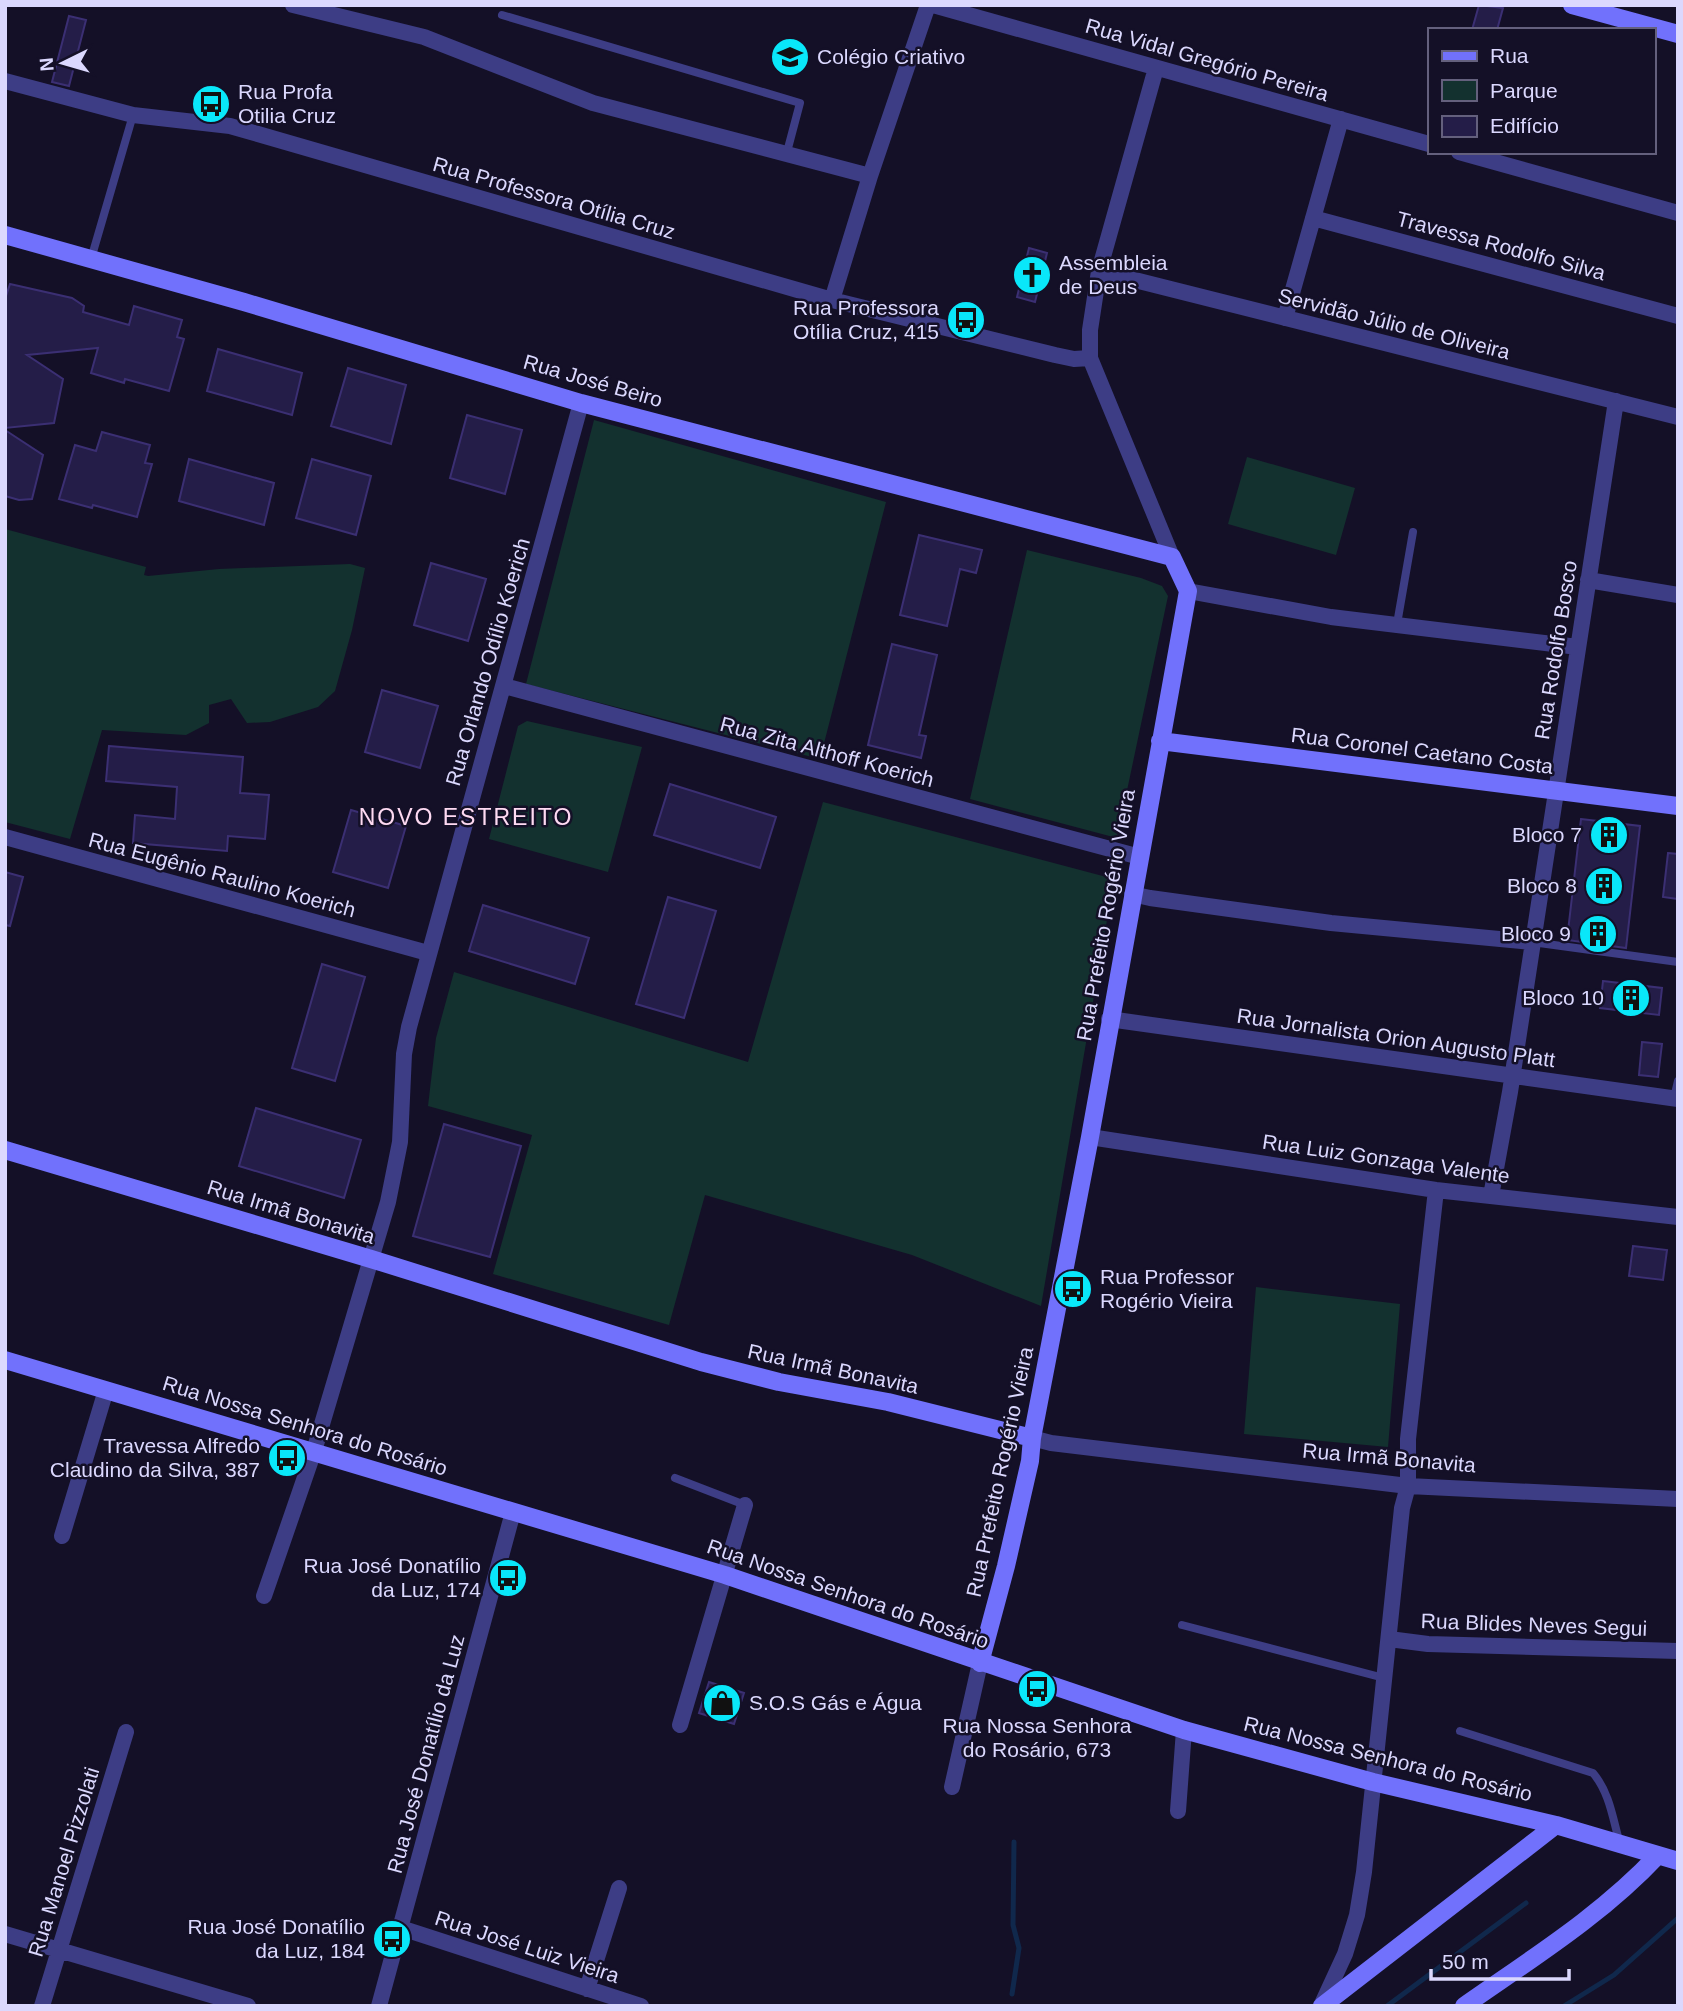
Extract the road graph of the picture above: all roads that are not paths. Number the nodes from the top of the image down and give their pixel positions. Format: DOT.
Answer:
graph roads {
  1 [pos="293,5"];
  2 [pos="931,5"];
  3 [pos="1572,5"];
  4 [pos="502,15"];
  5 [pos="1678,34"];
  6 [pos="1156,68"];
  7 [pos="5,81"];
  8 [pos="133,115"];
  9 [pos="1341,119"];
  10 [pos="1428,144"];
  11 [pos="787,152"];
  12 [pos="1466,154"];
  13 [pos="870,176"];
  14 [pos="1678,214"];
  15 [pos="1313,218"];
  16 [pos="5,235"];
  17 [pos="91,259"];
  18 [pos="1099,271"];
  19 [pos="832,300"];
  20 [pos="1678,316"];
  21 [pos="1285,318"];
  22 [pos="1090,358"];
  23 [pos="1616,401"];
  24 [pos="581,403"];
  25 [pos="1678,416"];
  26 [pos="1413,533"];
  27 [pos="1172,557"];
  28 [pos="1588,580"];
  29 [pos="1188,591"];
  30 [pos="1678,595"];
  31 [pos="1397,624"];
  32 [pos="1578,647"];
  33 [pos="504,686"];
  34 [pos="1160,741"];
  35 [pos="1555,790"];
  36 [pos="1678,806"];
  37 [pos="5,837"];
  38 [pos="1140,858"];
  39 [pos="1132,894"];
  40 [pos="1532,942"];
  41 [pos="428,953"];
  42 [pos="1678,962"];
  43 [pos="1109,1019"];
  44 [pos="1512,1075"];
  45 [pos="1678,1081"];
  46 [pos="1676,1099"];
  47 [pos="1090,1136"];
  48 [pos="5,1150"];
  49 [pos="1436,1190"];
  50 [pos="1491,1196"];
  51 [pos="1678,1217"];
  52 [pos="371,1259"];
  53 [pos="5,1360"];
  54 [pos="106,1390"];
  55 [pos="1032,1438"];
  56 [pos="314,1451"];
  57 [pos="675,1478"];
  58 [pos="1408,1486"];
  59 [pos="1678,1499"];
  60 [pos="745,1505"];
  61 [pos="513,1512"];
  62 [pos="62,1536"];
  63 [pos="724,1576"];
  64 [pos="264,1596"];
  65 [pos="1182,1625"];
  66 [pos="1390,1639"];
  67 [pos="1678,1651"];
  68 [pos="980,1663"];
  69 [pos="1384,1678"];
  70 [pos="680,1725"];
  71 [pos="1184,1730"];
  72 [pos="1460,1731"];
  73 [pos="126,1732"];
  74 [pos="1373,1782"];
  75 [pos="952,1787"];
  76 [pos="1178,1811"];
  77 [pos="1556,1825"];
  78 [pos="1620,1844"];
  79 [pos="1658,1856"];
  80 [pos="1678,1861"];
  81 [pos="618,1888"];
  82 [pos="401,1928"];
  83 [pos="5,1934"];
  84 [pos="59,1951"];
  85 [pos="587,1989"];
  86 [pos="42,2006"];
  87 [pos="247,2006"];
  88 [pos="379,2006"];
  89 [pos="641,2006"];
  90 [pos="1322,2006"];
  91 [pos="1464,2006"];
  1 -- 11 [label="street"];
  2 -- 6 [label="street, Rua Vidal Gregório Pereira"];
  2 -- 13 [label="street"];
  3 -- 5 [label="street"];
  4 -- 11 [label="lane"];
  6 -- 9 [label="street, Rua Vidal Gregório Pereira"];
  6 -- 18 [label="street"];
  7 -- 8 [label="street, Rua Professora Otília Cruz"];
  8 -- 17 [label="lane"];
  8 -- 19 [label="street, Rua Professora Otília Cruz"];
  9 -- 10 [label="street, Rua Vidal Gregório Pereira"];
  9 -- 15 [label="street"];
  11 -- 13 [label="street"];
  12 -- 14 [label="street"];
  13 -- 19 [label="street"];
  15 -- 20 [label="street, Travessa Rodolfo Silva"];
  15 -- 21 [label="street"];
  16 -- 17 [label="street, Rua José Beiro"];
  17 -- 24 [label="street, Rua José Beiro"];
  18 -- 21 [label="street, Servidão Júlio de Oliveira"];
  18 -- 22 [label="street"];
  19 -- 22 [label="street, Rua Professora Otília Cruz"];
  21 -- 23 [label="street, Servidão Júlio de Oliveira"];
  22 -- 27 [label="street"];
  23 -- 25 [label="street, Servidão Júlio de Oliveira"];
  23 -- 28 [label="street, Rua Rodolfo Bosco"];
  24 -- 27 [label="street, Rua José Beiro"];
  24 -- 33 [label="street, Rua Orlando Odílio Koerich"];
  26 -- 31 [label="lane"];
  27 -- 29 [label="street"];
  28 -- 30 [label="street"];
  28 -- 32 [label="street, Rua Rodolfo Bosco"];
  29 -- 31 [label="street"];
  29 -- 34 [label="street, Rua Prefeito Rogério Vieira"];
  31 -- 32 [label="street"];
  32 -- 35 [label="street, Rua Rodolfo Bosco"];
  33 -- 38 [label="street, Rua Zita Althoff Koerich"];
  33 -- 41 [label="street, Rua Orlando Odílio Koerich"];
  34 -- 35 [label="street, Rua Coronel Caetano Costa"];
  34 -- 38 [label="street, Rua Prefeito Rogério Vieira"];
  35 -- 36 [label="street, Rua Coronel Caetano Costa"];
  35 -- 40 [label="street, Rua Rodolfo Bosco"];
  37 -- 41 [label="street, Rua Eugênio Raulino Koerich"];
  38 -- 39 [label="street, Rua Prefeito Rogério Vieira"];
  39 -- 40 [label="street"];
  39 -- 43 [label="street, Rua Prefeito Rogério Vieira"];
  40 -- 42 [label="lane"];
  40 -- 44 [label="street, Rua Rodolfo Bosco"];
  41 -- 52 [label="street, Rua Orlando Odílio Koerich"];
  43 -- 44 [label="street, Rua Jornalista Orion Augusto Platt"];
  43 -- 47 [label="street, Rua Prefeito Rogério Vieira"];
  44 -- 46 [label="street, Rua Jornalista Orion Augusto Platt"];
  44 -- 50 [label="street, Rua Rodolfo Bosco"];
  45 -- 46 [label="lane"];
  47 -- 49 [label="street, Rua Luiz Gonzaga Valente"];
  47 -- 55 [label="street, Rua Prefeito Rogério Vieira"];
  48 -- 52 [label="street, Rua Irmã Bonavita"];
  49 -- 50 [label="street, Rua Luiz Gonzaga Valente"];
  49 -- 58 [label="street"];
  50 -- 51 [label="street, Rua Luiz Gonzaga Valente"];
  52 -- 55 [label="street, Rua Irmã Bonavita"];
  52 -- 56 [label="street, Rua Orlando Odílio Koerich"];
  53 -- 54 [label="street, Rua Nossa Senhora do Rosário"];
  54 -- 56 [label="street, Rua Nossa Senhora do Rosário"];
  54 -- 62 [label="street"];
  55 -- 58 [label="street, Rua Irmã Bonavita"];
  55 -- 68 [label="street, Rua Prefeito Rogério Vieira"];
  56 -- 61 [label="street, Rua Nossa Senhora do Rosário"];
  56 -- 64 [label="street, Rua Orlando Odílio Koerich"];
  57 -- 60 [label="lane"];
  58 -- 59 [label="street, Rua Irmã Bonavita"];
  58 -- 66 [label="street"];
  60 -- 63 [label="street"];
  61 -- 63 [label="street, Rua Nossa Senhora do Rosário"];
  61 -- 82 [label="street, Rua José Donatílio da Luz"];
  63 -- 68 [label="street, Rua Nossa Senhora do Rosário"];
  63 -- 70 [label="street"];
  65 -- 69 [label="lane"];
  66 -- 67 [label="street, Rua Blides Neves Segui"];
  66 -- 69 [label="street"];
  68 -- 71 [label="street, Rua Nossa Senhora do Rosário"];
  68 -- 75 [label="street, Rua Prefeito Rogério Vieira"];
  69 -- 74 [label="street"];
  71 -- 74 [label="street, Rua Nossa Senhora do Rosário"];
  71 -- 76 [label="street"];
  72 -- 78 [label="lane"];
  73 -- 84 [label="street, Rua Manoel Pizzolati"];
  74 -- 77 [label="street, Rua Nossa Senhora do Rosário"];
  74 -- 90 [label="street"];
  77 -- 78 [label="street, Rua Nossa Senhora do Rosário"];
  77 -- 90 [label="street"];
  78 -- 79 [label="street, Rua Nossa Senhora do Rosário"];
  79 -- 80 [label="street, Rua Nossa Senhora do Rosário"];
  79 -- 91 [label="street"];
  81 -- 85 [label="street"];
  82 -- 85 [label="street, Rua José Luiz Vieira"];
  82 -- 88 [label="street, Rua José Donatílio da Luz"];
  83 -- 84 [label="street"];
  84 -- 86 [label="street, Rua Manoel Pizzolati"];
  84 -- 87 [label="street"];
  85 -- 89 [label="street, Rua José Luiz Vieira"];
}
